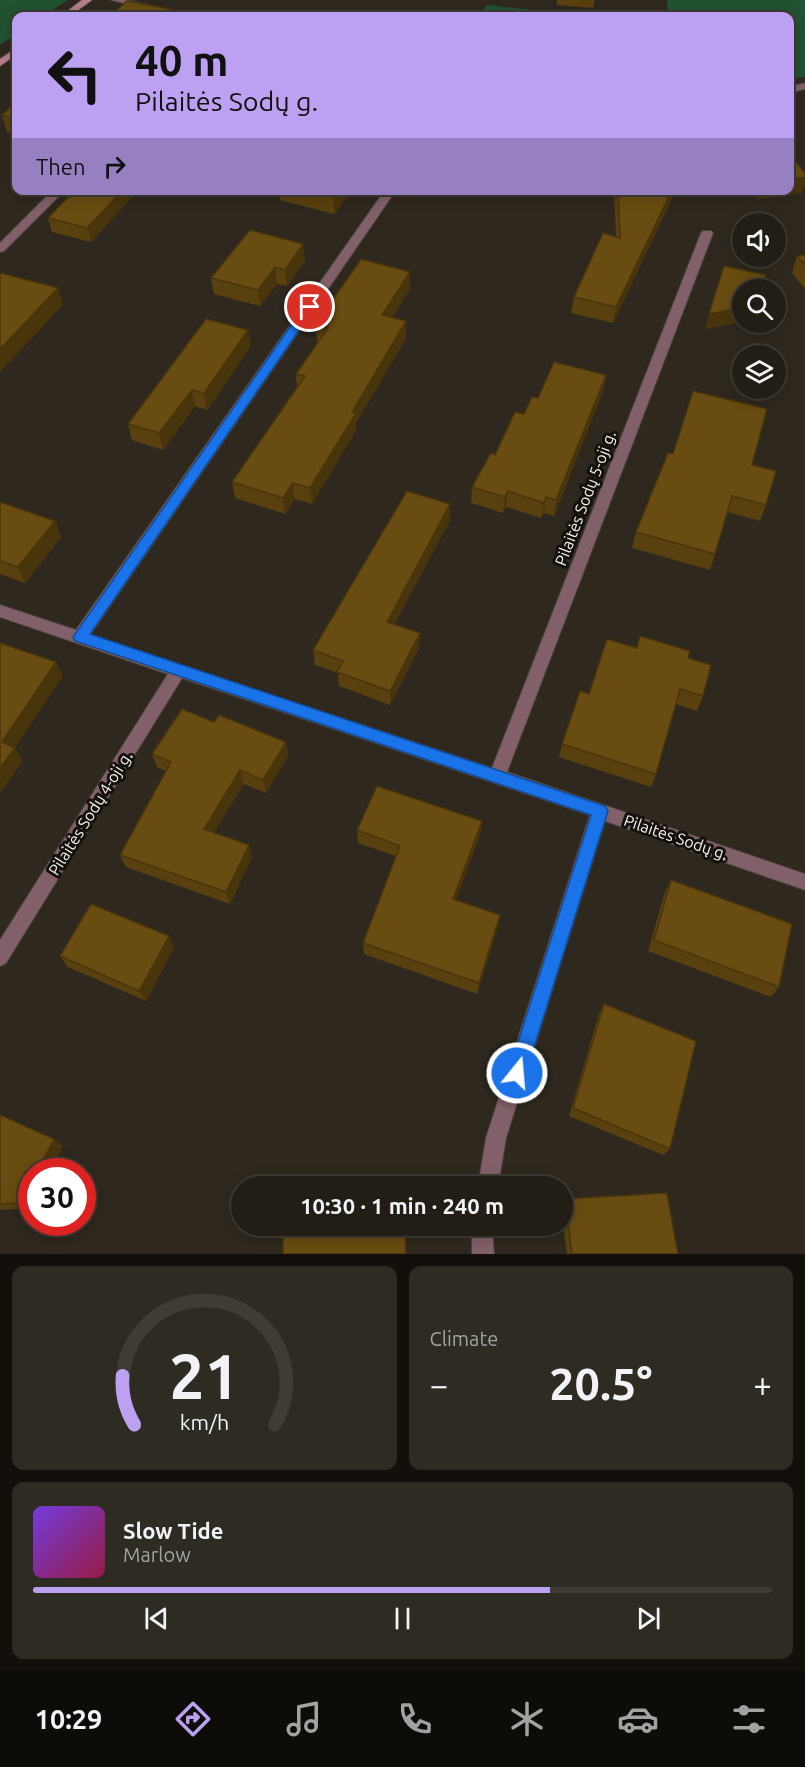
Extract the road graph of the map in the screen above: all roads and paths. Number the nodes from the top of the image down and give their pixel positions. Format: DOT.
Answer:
graph roads {
  1 [pos="88,0"];
  2 [pos="115,0"];
  3 [pos="71,12"];
  4 [pos="170,12"];
  5 [pos="55,195"];
  6 [pos="388,195"];
  7 [pos="707,233"];
  8 [pos="0,249"];
  9 [pos="0,611"];
  10 [pos="80,637"];
  11 [pos="179,670"];
  12 [pos="497,776"];
  13 [pos="600,811"];
  14 [pos="805,882"];
  15 [pos="0,957"];
  16 [pos="490,1176"];
  17 [pos="482,1236"];
  18 [pos="483,1254"];
  1 -- 3 [label="main road"];
  2 -- 4 [label="street"];
  5 -- 8 [label="street"];
  6 -- 10 [label="street"];
  7 -- 12 [label="street, Pilaitės Sodų 5-oji g."];
  9 -- 10 [label="street, Pilaitės Sodų g."];
  10 -- 11 [label="street, Pilaitės Sodų g."];
  11 -- 12 [label="street, Pilaitės Sodų g."];
  11 -- 15 [label="street, Pilaitės Sodų 4-oji g."];
  12 -- 13 [label="street, Pilaitės Sodų g."];
  13 -- 14 [label="street, Pilaitės Sodų g."];
  13 -- 16 [label="street"];
  17 -- 18 [label="street"];
}
